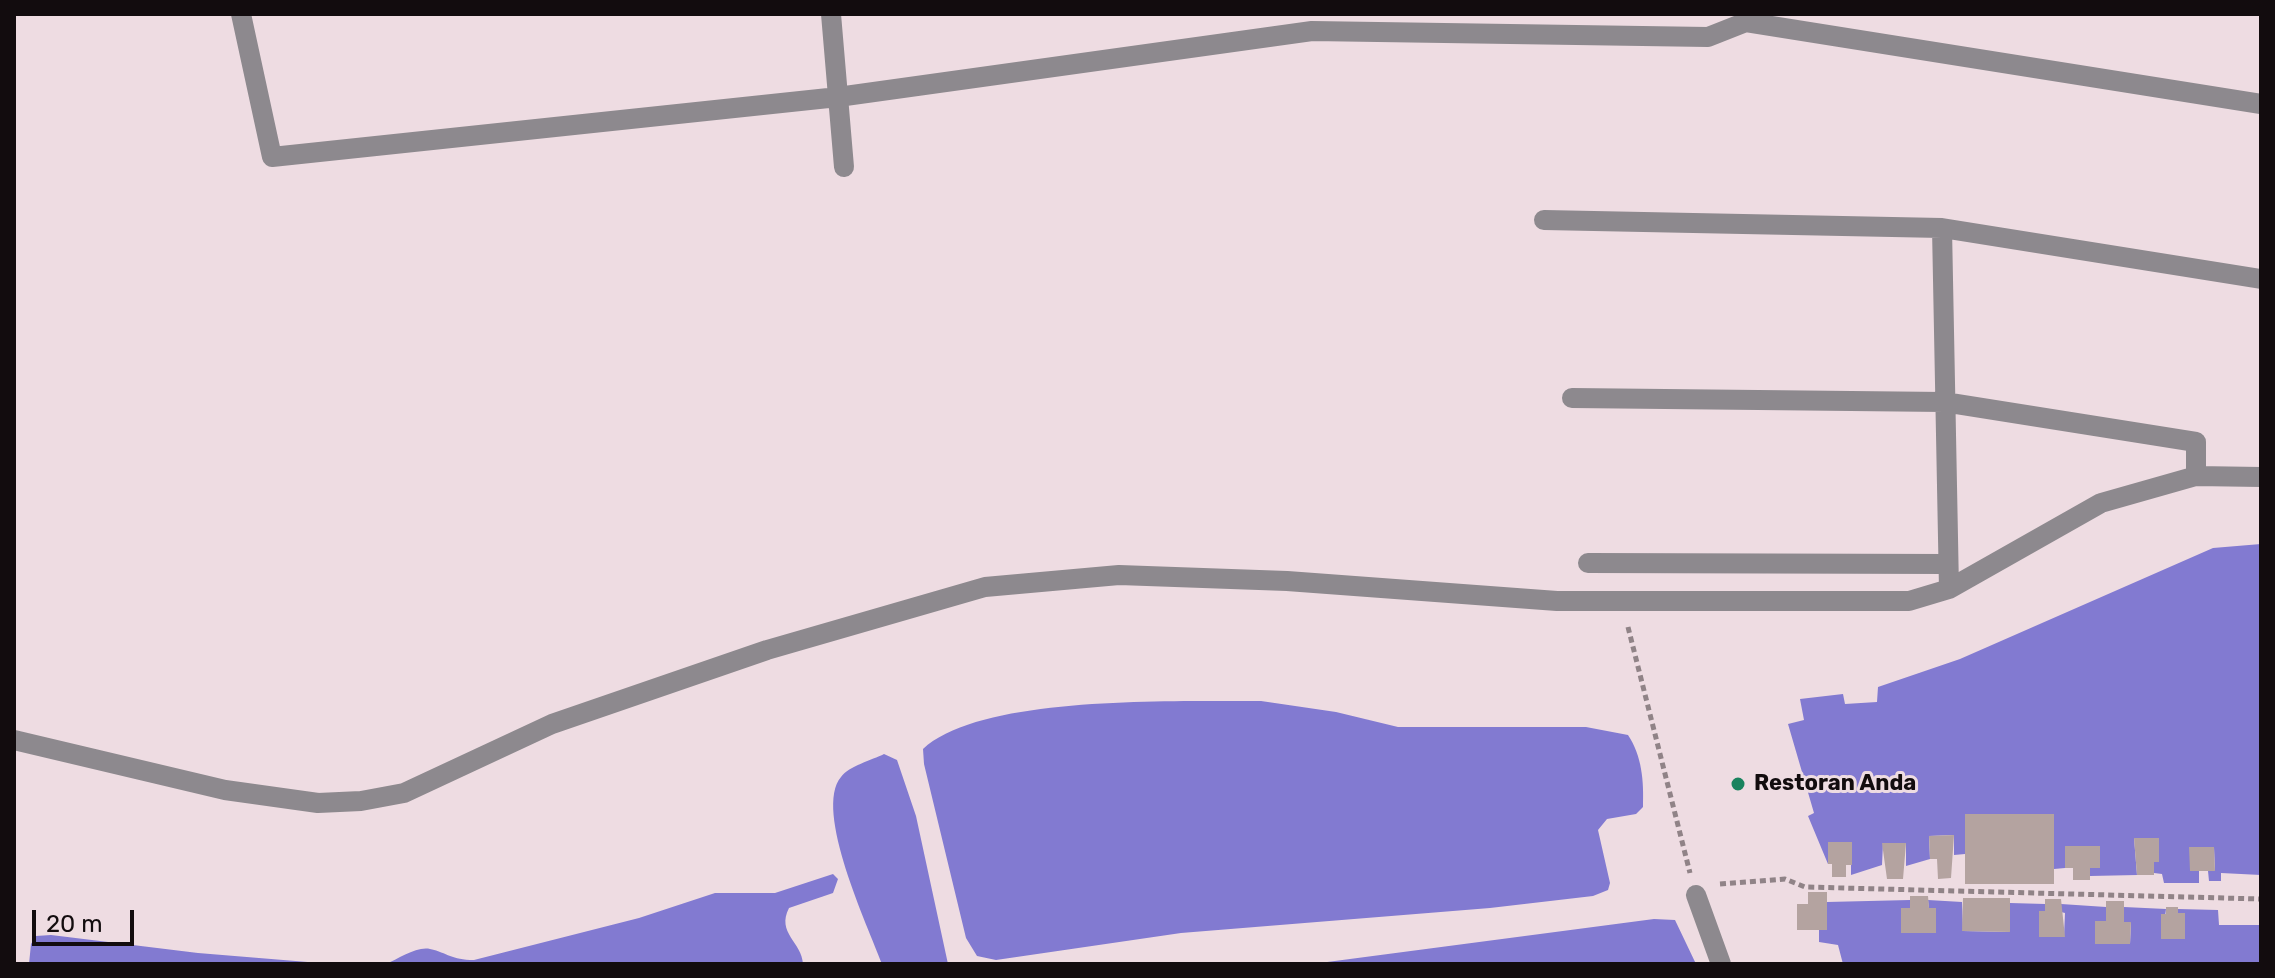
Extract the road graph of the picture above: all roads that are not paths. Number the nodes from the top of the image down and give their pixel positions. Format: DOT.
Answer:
graph roads {
  1 [pos="241,14"];
  2 [pos="831,14"];
  3 [pos="1746,18"];
  4 [pos="1311,22"];
  5 [pos="838,97"];
  6 [pos="2261,104"];
  7 [pos="844,167"];
  8 [pos="1544,220"];
  9 [pos="1942,228"];
  10 [pos="2261,279"];
  11 [pos="1572,398"];
  12 [pos="1944,402"];
  13 [pos="2196,476"];
  14 [pos="2261,477"];
  15 [pos="1588,563"];
  16 [pos="1947,564"];
  17 [pos="1949,589"];
  18 [pos="14,740"];
  19 [pos="1696,895"];
  20 [pos="1721,964"];
  1 -- 5 [label="street"];
  2 -- 5 [label="street"];
  3 -- 4 [label="street"];
  3 -- 6 [label="street"];
  4 -- 5 [label="street"];
  5 -- 7 [label="street"];
  8 -- 9 [label="street"];
  9 -- 10 [label="street"];
  9 -- 12 [label="street"];
  11 -- 12 [label="street"];
  12 -- 13 [label="street"];
  12 -- 16 [label="street"];
  13 -- 14 [label="street"];
  13 -- 17 [label="street"];
  15 -- 16 [label="street"];
  16 -- 17 [label="street"];
  17 -- 18 [label="street"];
  19 -- 20 [label="street"];
}
